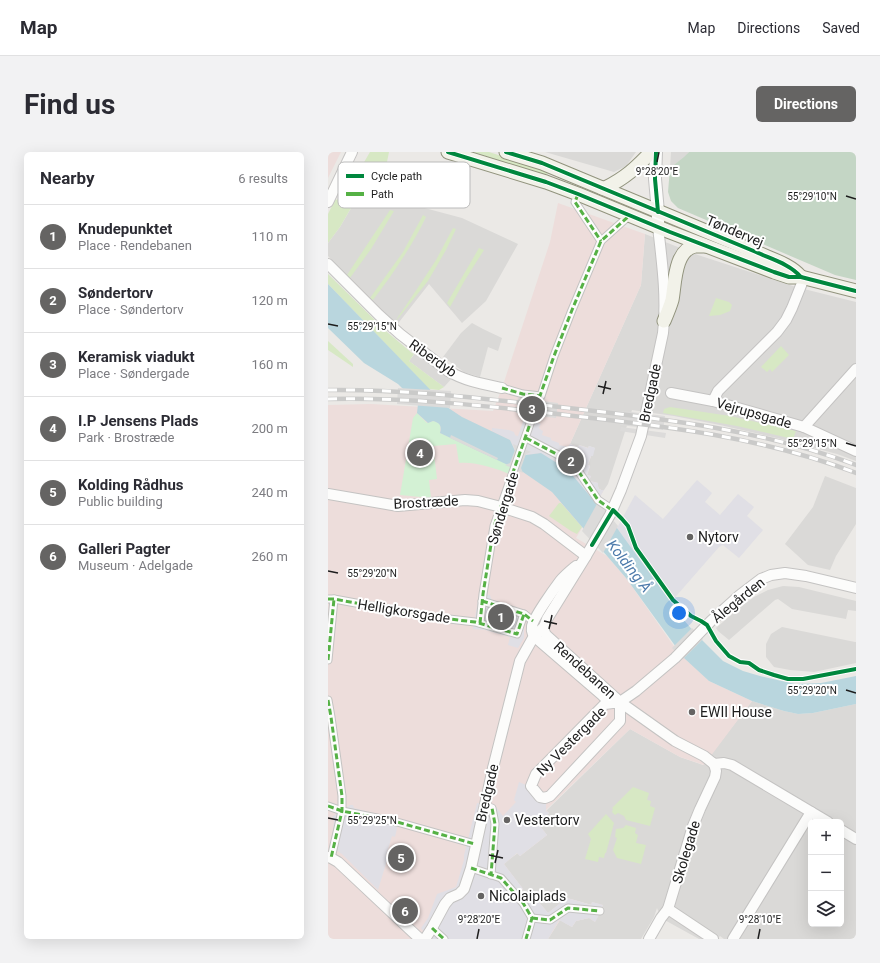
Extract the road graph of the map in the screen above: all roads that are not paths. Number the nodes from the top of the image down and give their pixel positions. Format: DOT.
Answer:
graph roads {
  1 [pos="352,152"];
  2 [pos="506,152"];
  3 [pos="651,152"];
  4 [pos="656,152"];
  5 [pos="453,153"];
  6 [pos="347,162"];
  7 [pos="338,181"];
  8 [pos="602,188"];
  9 [pos="578,194"];
  10 [pos="328,202"];
  11 [pos="658,212"];
  12 [pos="630,215"];
  13 [pos="658,227"];
  14 [pos="601,241"];
  15 [pos="706,246"];
  16 [pos="328,264"];
  17 [pos="802,278"];
  18 [pos="856,292"];
  19 [pos="664,321"];
  20 [pos="856,369"];
  21 [pos="502,388"];
  22 [pos="672,393"];
  23 [pos="713,401"];
  24 [pos="532,418"];
  25 [pos="804,427"];
  26 [pos="526,438"];
  27 [pos="856,451"];
  28 [pos="328,494"];
  29 [pos="501,507"];
  30 [pos="611,513"];
  31 [pos="584,558"];
  32 [pos="856,588"];
  33 [pos="331,599"];
  34 [pos="482,601"];
  35 [pos="524,614"];
  36 [pos="533,621"];
  37 [pos="480,623"];
  38 [pos="544,627"];
  39 [pos="534,636"];
  40 [pos="328,660"];
  41 [pos="328,700"];
  42 [pos="620,702"];
  43 [pos="714,764"];
  44 [pos="328,806"];
  45 [pos="484,806"];
  46 [pos="342,811"];
  47 [pos="811,812"];
  48 [pos="823,819"];
  49 [pos="844,832"];
  50 [pos="856,838"];
  51 [pos="475,844"];
  52 [pos="330,857"];
  53 [pos="471,868"];
  54 [pos="491,875"];
  55 [pos="668,910"];
  56 [pos="600,911"];
  57 [pos="532,918"];
  58 [pos="432,928"];
  59 [pos="420,939"];
  60 [pos="425,939"];
  61 [pos="444,939"];
  62 [pos="526,939"];
  63 [pos="649,939"];
  64 [pos="713,939"];
  65 [pos="733,939"];
  1 -- 6 [label="street"];
  2 -- 8 [label="main road, Tøndervej"];
  3 -- 8 [label="main road"];
  4 -- 11 [label="street, Bredgade"];
  5 -- 9 [label="main road, Tøndervej"];
  7 -- 10 [label="street"];
  8 -- 11 [label="main road, Tøndervej"];
  9 -- 12 [label="main road, Tøndervej"];
  9 -- 14 [label="street"];
  11 -- 13 [label="street, Bredgade"];
  11 -- 17 [label="main road, Tøndervej"];
  12 -- 13 [label="main road, Tøndervej"];
  12 -- 14 [label="street"];
  13 -- 15 [label="main road, Tøndervej"];
  13 -- 19 [label="street, Bredgade"];
  14 -- 21 [label="street, Riberdyb"];
  15 -- 17 [label="main road, Tøndervej"];
  15 -- 19 [label="main road"];
  16 -- 21 [label="street, Riberdyb"];
  17 -- 18 [label="main road, Tøndervej"];
  17 -- 23 [label="street"];
  19 -- 30 [label="street, Bredgade"];
  20 -- 25 [label="street"];
  22 -- 23 [label="street, Vejrupsgade"];
  23 -- 25 [label="street, Vejrupsgade"];
  24 -- 26 [label="street, Søndergade"];
  25 -- 27 [label="street, Vejrupsgade"];
  26 -- 29 [label="street, Søndergade"];
  26 -- 30 [label="street"];
  28 -- 29 [label="street, Brostræde"];
  29 -- 31 [label="street, Brostræde"];
  29 -- 34 [label="street, Søndergade"];
  30 -- 31 [label="street, Bredgade"];
  31 -- 36 [label="street, Bredgade"];
  31 -- 38 [label="street, Bredgade"];
  32 -- 42 [label="street, Ålegården"];
  33 -- 37 [label="street, Helligkorsgade"];
  33 -- 40 [label="street"];
  34 -- 35 [label="street"];
  34 -- 37 [label="street, Søndergade"];
  35 -- 36 [label="street"];
  35 -- 37 [label="street"];
  36 -- 39 [label="street"];
  38 -- 39 [label="street, Bredgade"];
  38 -- 42 [label="street, Rendebanen"];
  39 -- 42 [label="street, Rendebanen"];
  39 -- 45 [label="street, Bredgade"];
  41 -- 46 [label="street"];
  42 -- 42 [label="street, Ny Vestergade"];
  42 -- 43 [label="street"];
  43 -- 47 [label="street"];
  43 -- 55 [label="street, Skolegade"];
  44 -- 46 [label="street"];
  45 -- 51 [label="street, Bredgade"];
  45 -- 54 [label="street"];
  46 -- 51 [label="street"];
  46 -- 52 [label="street"];
  47 -- 48 [label="street"];
  47 -- 65 [label="street"];
  49 -- 50 [label="street"];
  51 -- 53 [label="street, Bredgade"];
  52 -- 59 [label="street"];
  53 -- 54 [label="street"];
  53 -- 58 [label="street, Bredgade"];
  54 -- 57 [label="street"];
  55 -- 63 [label="street, Skolegade"];
  55 -- 64 [label="street"];
  56 -- 57 [label="street"];
  57 -- 62 [label="street"];
  58 -- 60 [label="street, Bredgade"];
  58 -- 61 [label="street"];
}
